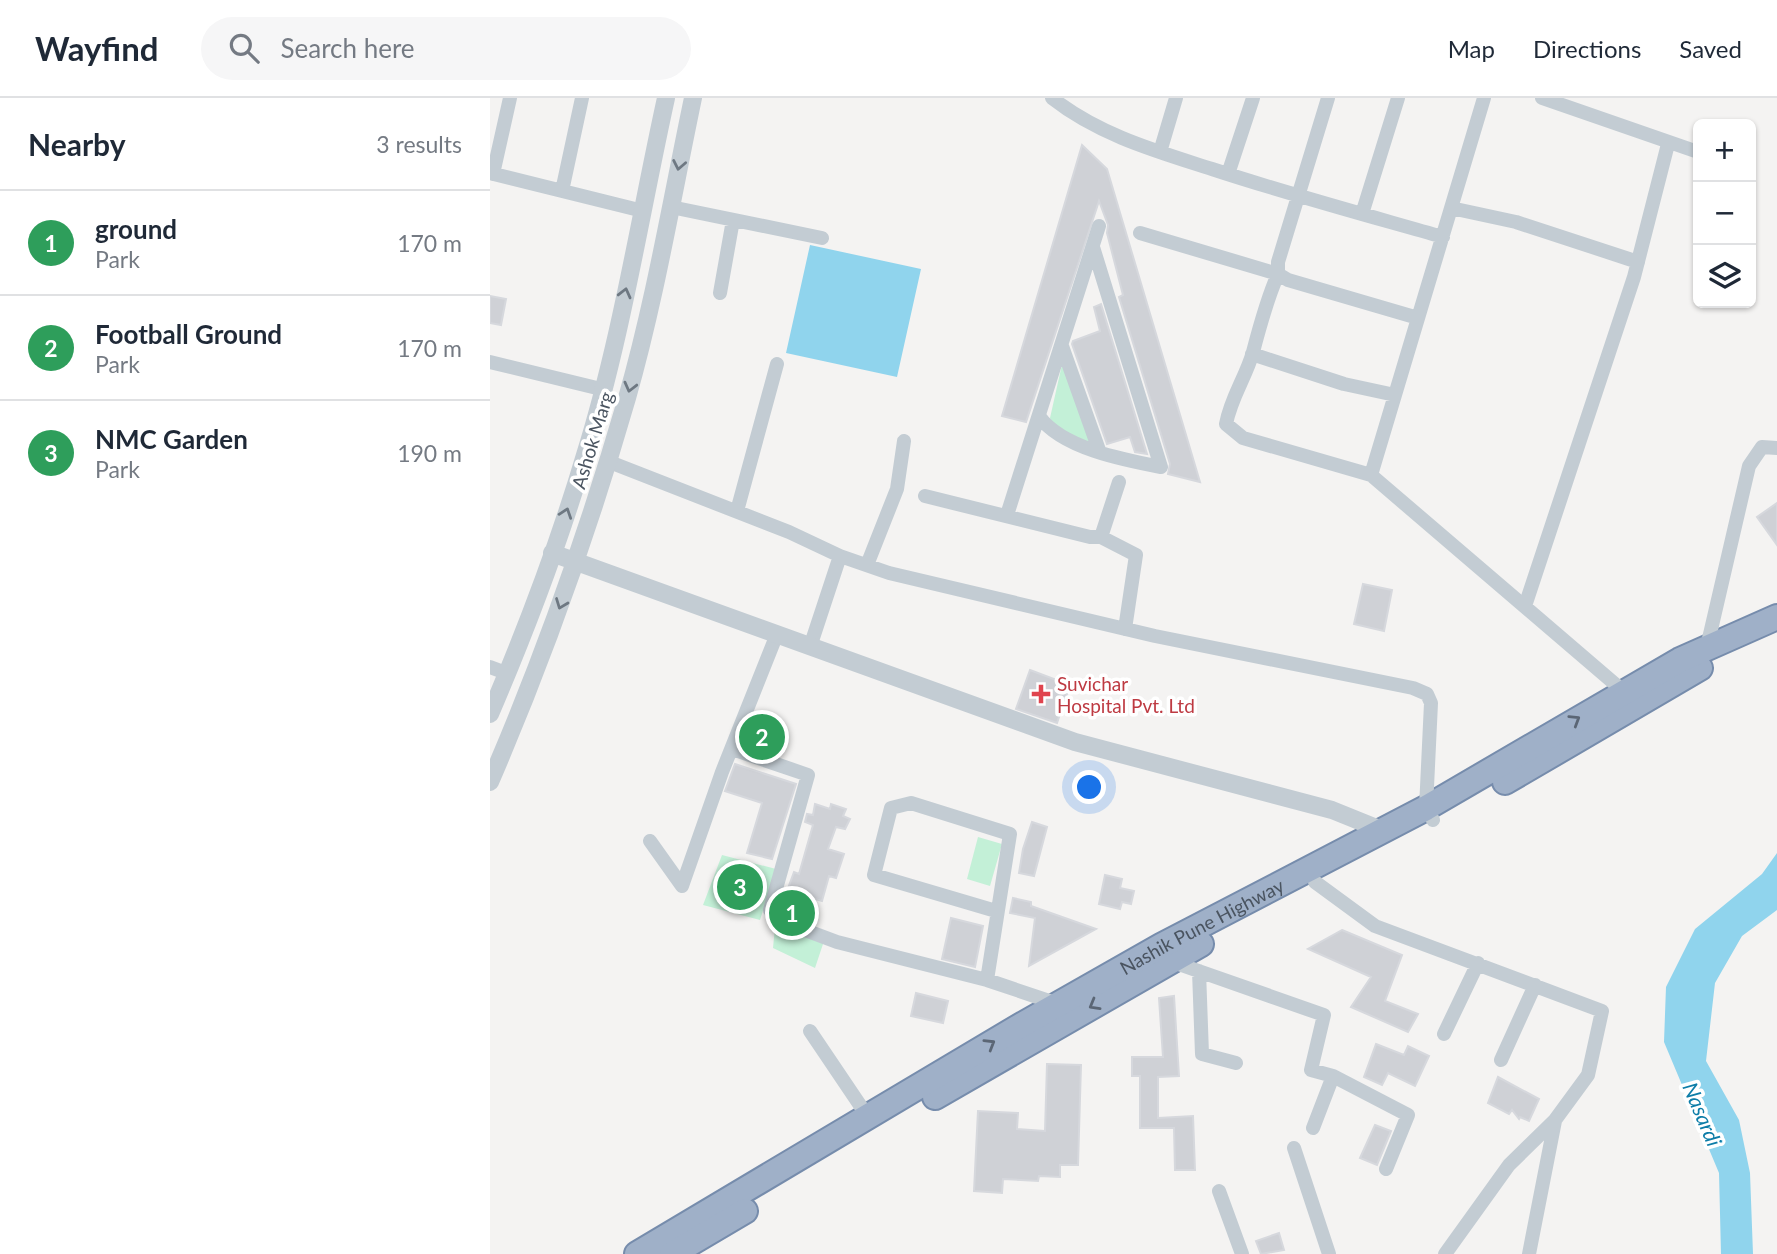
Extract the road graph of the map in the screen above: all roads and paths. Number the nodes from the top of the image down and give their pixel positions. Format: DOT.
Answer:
graph roads {
  1 [pos="510,98"];
  2 [pos="582,98"];
  3 [pos="666,98"];
  4 [pos="693,98"];
  5 [pos="1052,98"];
  6 [pos="1176,98"];
  7 [pos="1253,98"];
  8 [pos="1328,98"];
  9 [pos="1398,98"];
  10 [pos="1484,98"];
  11 [pos="1542,98"];
  12 [pos="1668,144"];
  13 [pos="1693,151"];
  14 [pos="1160,152"];
  15 [pos="491,174"];
  16 [pos="1228,174"];
  17 [pos="562,191"];
  18 [pos="1297,195"];
  19 [pos="671,207"];
  20 [pos="1451,208"];
  21 [pos="643,211"];
  22 [pos="1362,214"];
  23 [pos="733,220"];
  24 [pos="1099,226"];
  25 [pos="1139,233"];
  26 [pos="1443,237"];
  27 [pos="822,238"];
  28 [pos="1093,247"];
  29 [pos="1638,262"];
  30 [pos="1278,274"];
  31 [pos="720,293"];
  32 [pos="1418,318"];
  33 [pos="1062,346"];
  34 [pos="1252,354"];
  35 [pos="490,362"];
  36 [pos="776,364"];
  37 [pos="601,389"];
  38 [pos="1395,395"];
  39 [pos="1039,416"];
  40 [pos="904,441"];
  41 [pos="1777,448"];
  42 [pos="1099,450"];
  43 [pos="607,461"];
  44 [pos="1371,475"];
  45 [pos="1119,482"];
  46 [pos="925,496"];
  47 [pos="737,511"];
  48 [pos="1007,515"];
  49 [pos="1101,537"];
  50 [pos="552,553"];
  51 [pos="841,556"];
  52 [pos="577,561"];
  53 [pos="867,565"];
  54 [pos="1525,606"];
  55 [pos="1777,617"];
  56 [pos="1125,629"];
  57 [pos="1777,633"];
  58 [pos="777,634"];
  59 [pos="810,647"];
  60 [pos="1707,647"];
  61 [pos="498,670"];
  62 [pos="1630,697"];
  63 [pos="490,714"];
  64 [pos="732,750"];
  65 [pos="490,782"];
  66 [pos="1430,814"];
  67 [pos="1384,831"];
  68 [pos="650,841"];
  69 [pos="1315,882"];
  70 [pos="996,911"];
  71 [pos="1170,961"];
  72 [pos="1478,963"];
  73 [pos="1199,971"];
  74 [pos="987,979"];
  75 [pos="1535,985"];
  76 [pos="1058,1004"];
  77 [pos="810,1031"];
  78 [pos="1444,1034"];
  79 [pos="1502,1060"];
  80 [pos="1236,1063"];
  81 [pos="1333,1076"];
  82 [pos="869,1117"];
  83 [pos="1555,1120"];
  84 [pos="1313,1128"];
  85 [pos="1294,1148"];
  86 [pos="1386,1169"];
  87 [pos="1219,1191"];
  88 [pos="675,1253"];
  89 [pos="637,1254"];
  90 [pos="1242,1254"];
  91 [pos="1329,1254"];
  92 [pos="1445,1254"];
  93 [pos="1529,1254"];
  1 -- 15 [label="street"];
  2 -- 17 [label="street"];
  3 -- 21 [label="street, Ashok Marg"];
  4 -- 19 [label="street, Ashok Marg, one-way"];
  5 -- 14 [label="street"];
  6 -- 14 [label="street"];
  7 -- 16 [label="street"];
  8 -- 18 [label="street"];
  9 -- 22 [label="street"];
  10 -- 20 [label="street"];
  11 -- 12 [label="street"];
  12 -- 13 [label="street"];
  12 -- 29 [label="street"];
  14 -- 16 [label="street"];
  15 -- 17 [label="street"];
  16 -- 18 [label="street"];
  17 -- 21 [label="street"];
  18 -- 22 [label="street"];
  18 -- 30 [label="street"];
  19 -- 23 [label="street"];
  19 -- 43 [label="street, Ashok Marg, one-way"];
  20 -- 26 [label="street"];
  20 -- 29 [label="street"];
  37 -- 21 [label="street, Ashok Marg, one-way"];
  22 -- 26 [label="street"];
  23 -- 27 [label="street"];
  23 -- 31 [label="street"];
  24 -- 28 [label="street"];
  25 -- 30 [label="street"];
  26 -- 32 [label="street"];
  28 -- 33 [label="street"];
  28 -- 42 [label="street"];
  29 -- 54 [label="street"];
  30 -- 32 [label="street"];
  30 -- 34 [label="street"];
  32 -- 38 [label="street"];
  33 -- 39 [label="street"];
  33 -- 42 [label="street"];
  34 -- 38 [label="street"];
  34 -- 44 [label="street"];
  35 -- 37 [label="street"];
  36 -- 47 [label="street"];
  50 -- 37 [label="street, Ashok Marg, one-way"];
  38 -- 44 [label="street"];
  39 -- 42 [label="street"];
  39 -- 48 [label="street"];
  40 -- 53 [label="street"];
  41 -- 60 [label="street"];
  43 -- 47 [label="street"];
  43 -- 52 [label="street, Ashok Marg"];
  44 -- 54 [label="street"];
  45 -- 49 [label="street"];
  46 -- 48 [label="street"];
  47 -- 51 [label="street"];
  48 -- 49 [label="street"];
  49 -- 56 [label="street"];
  50 -- 52 [label="street"];
  50 -- 61 [label="street, Ashok Marg"];
  51 -- 53 [label="street"];
  51 -- 59 [label="street"];
  52 -- 58 [label="street"];
  52 -- 65 [label="street, Ashok Marg, one-way"];
  53 -- 56 [label="street"];
  54 -- 62 [label="street"];
  55 -- 60 [label="highway, Nashik Pune Highway"];
  56 -- 66 [label="street"];
  57 -- 62 [label="highway, Nashik Pune Highway"];
  58 -- 59 [label="street"];
  58 -- 64 [label="street"];
  59 -- 67 [label="street"];
  60 -- 62 [label="highway, Nashik Pune Highway"];
  61 -- 63 [label="street, Ashok Marg"];
  62 -- 66 [label="highway, Nashik Pune Highway"];
  64 -- 68 [label="street"];
  64 -- 74 [label="street"];
  66 -- 67 [label="highway, Nashik Pune Highway"];
  66 -- 69 [label="highway, Nashik Pune Highway"];
  67 -- 76 [label="highway, Nashik Pune Highway"];
  69 -- 71 [label="highway, Nashik Pune Highway"];
  69 -- 72 [label="street"];
  70 -- 70 [label="street"];
  70 -- 74 [label="street"];
  71 -- 73 [label="street"];
  71 -- 88 [label="highway, Nashik Pune Highway, one-way"];
  72 -- 75 [label="street"];
  72 -- 78 [label="street"];
  73 -- 80 [label="street"];
  73 -- 81 [label="street"];
  74 -- 76 [label="street"];
  75 -- 79 [label="street"];
  75 -- 83 [label="street"];
  82 -- 76 [label="highway, Nashik Pune Highway, one-way"];
  77 -- 82 [label="street"];
  81 -- 84 [label="street"];
  81 -- 86 [label="street"];
  82 -- 89 [label="highway, Nashik Pune Highway"];
  83 -- 92 [label="street"];
  83 -- 93 [label="street"];
  85 -- 91 [label="street"];
  87 -- 90 [label="street"];
}
